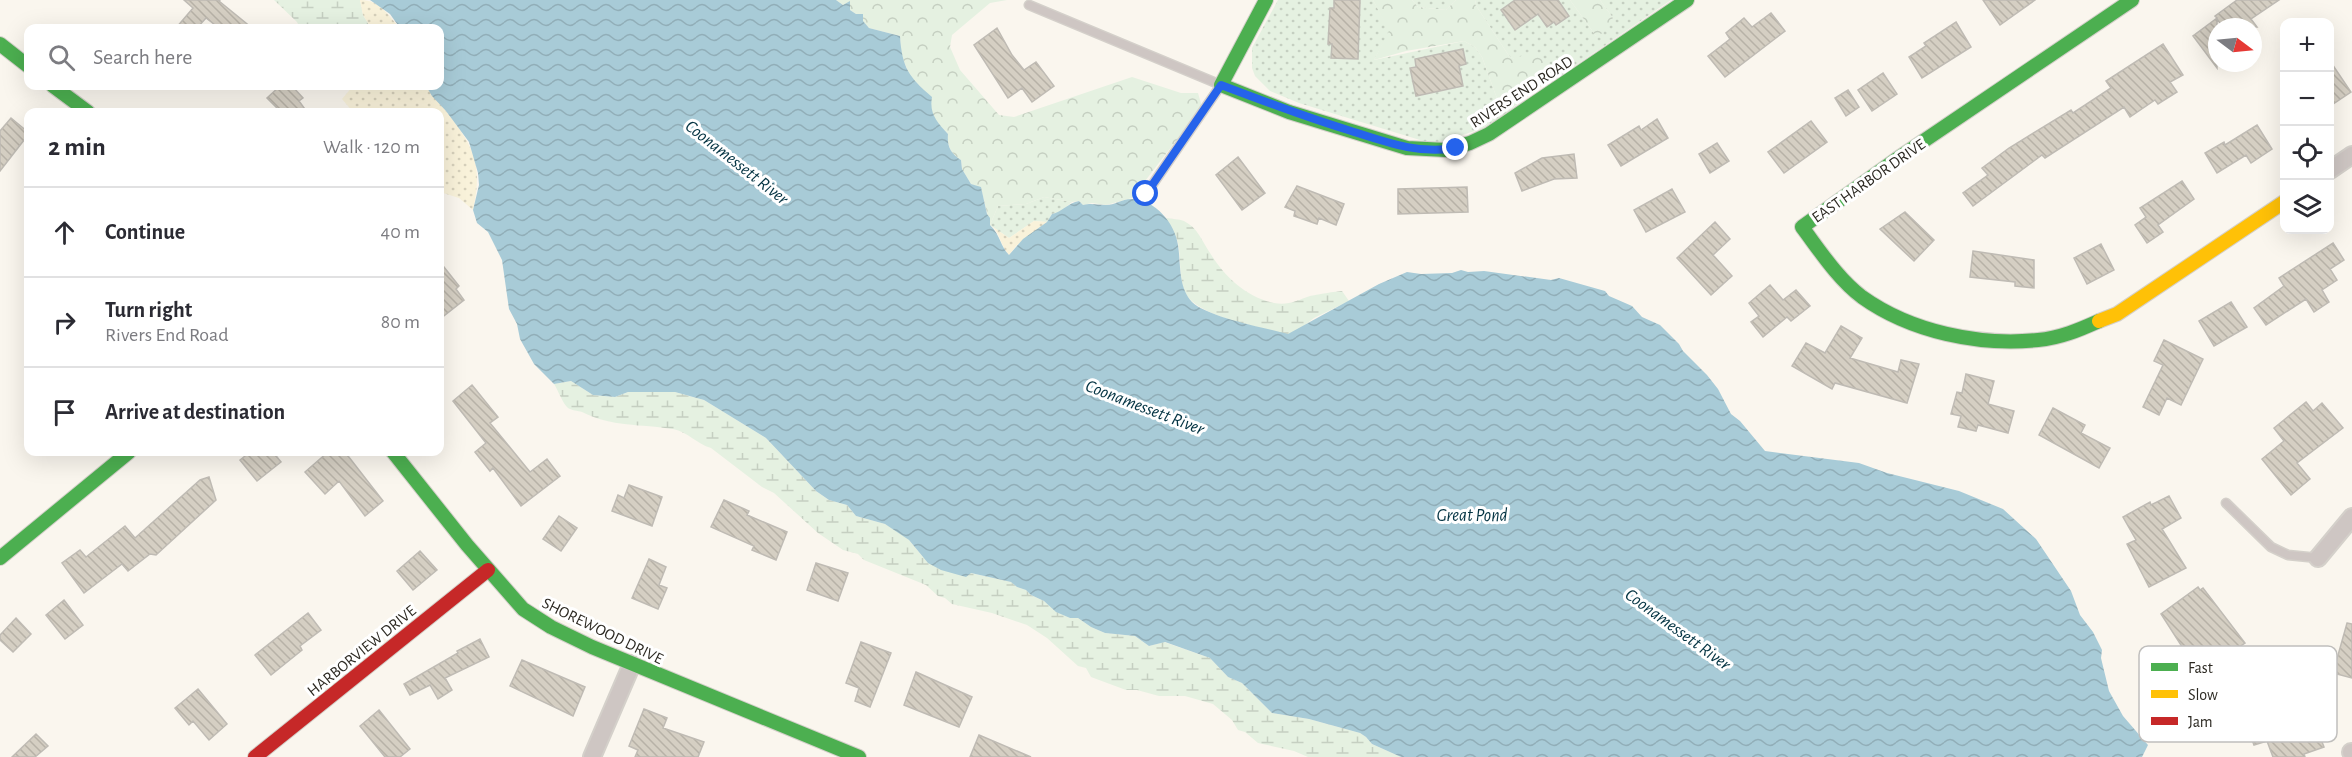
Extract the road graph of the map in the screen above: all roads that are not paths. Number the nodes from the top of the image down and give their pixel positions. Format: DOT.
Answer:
graph roads {
  1 [pos="1266,0"];
  2 [pos="1687,0"];
  3 [pos="2132,0"];
  4 [pos="1029,5"];
  5 [pos="3,53"];
  6 [pos="24,64"];
  7 [pos="1221,85"];
  8 [pos="58,90"];
  9 [pos="83,108"];
  10 [pos="2352,154"];
  11 [pos="2334,167"];
  12 [pos="1146,194"];
  13 [pos="2280,205"];
  14 [pos="124,456"];
  15 [pos="396,456"];
  16 [pos="2226,503"];
  17 [pos="2352,517"];
  18 [pos="0,558"];
  19 [pos="2318,558"];
  20 [pos="488,570"];
  21 [pos="632,664"];
  22 [pos="255,757"];
  23 [pos="592,757"];
  24 [pos="859,757"];
  1 -- 7 [label="street"];
  2 -- 7 [label="street, RIVERS END ROAD"];
  3 -- 13 [label="street, EAST HARBOR DRIVE"];
  4 -- 7 [label="lane"];
  5 -- 6 [label="street"];
  7 -- 12 [label="lane"];
  8 -- 9 [label="street"];
  10 -- 11 [label="street"];
  14 -- 18 [label="street"];
  15 -- 20 [label="street, SHOREWOOD DRIVE"];
  16 -- 19 [label="lane"];
  17 -- 19 [label="street"];
  20 -- 21 [label="street, SHOREWOOD DRIVE"];
  20 -- 22 [label="street, HARBORVIEW DRIVE"];
  21 -- 23 [label="street"];
  21 -- 24 [label="street, SHOREWOOD DRIVE"];
}
